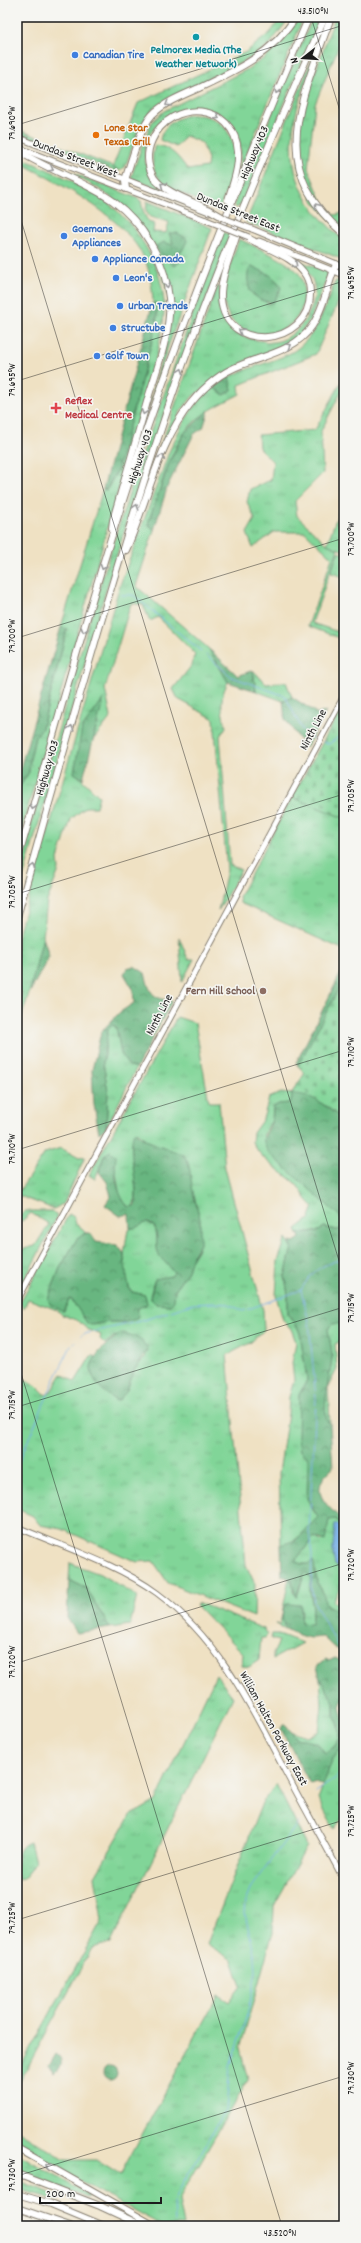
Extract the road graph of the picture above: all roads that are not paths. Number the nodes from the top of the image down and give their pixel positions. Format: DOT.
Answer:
graph roads {
  1 [pos="296,17"];
  2 [pos="309,17"];
  3 [pos="325,17"];
  4 [pos="331,17"];
  5 [pos="17,137"];
  6 [pos="17,148"];
  7 [pos="125,180"];
  8 [pos="126,189"];
  9 [pos="209,211"];
  10 [pos="241,215"];
  11 [pos="224,218"];
  12 [pos="220,228"];
  13 [pos="241,234"];
  14 [pos="344,234"];
  15 [pos="249,238"];
  16 [pos="336,264"];
  17 [pos="344,267"];
  18 [pos="334,270"];
  19 [pos="344,275"];
  20 [pos="112,537"];
  21 [pos="117,572"];
  22 [pos="344,696"];
  23 [pos="17,862"];
  24 [pos="17,917"];
  25 [pos="17,1301"];
  26 [pos="17,1527"];
  27 [pos="344,1880"];
  28 [pos="17,2148"];
  29 [pos="17,2174"];
  30 [pos="17,2194"];
  31 [pos="17,2208"];
  32 [pos="70,2226"];
  33 [pos="104,2226"];
  34 [pos="143,2226"];
  35 [pos="155,2226"];
  1 -- 7 [label="highway, one-way"];
  2 -- 12 [label="highway, Highway 403, one-way"];
  3 -- 10 [label="highway, Highway 403"];
  14 -- 4 [label="highway, one-way"];
  5 -- 7 [label="main road, Dundas Street West"];
  6 -- 8 [label="main road, Dundas Street West"];
  6 -- 20 [label="highway, one-way"];
  7 -- 8 [label="highway"];
  7 -- 9 [label="main road, Dundas Street East"];
  8 -- 13 [label="main road, Dundas Street East, bridge"];
  9 -- 11 [label="highway, bridge"];
  9 -- 12 [label="highway, one-way"];
  15 -- 10 [label="highway, one-way"];
  21 -- 10 [label="highway, Highway 403, one-way"];
  11 -- 16 [label="main road, Dundas Street East, bridge"];
  12 -- 20 [label="highway, Highway 403"];
  13 -- 15 [label="highway, bridge"];
  15 -- 18 [label="main road, Dundas Street East"];
  16 -- 17 [label="main road, Dundas Street East"];
  16 -- 18 [label="highway"];
  18 -- 19 [label="main road, Dundas Street East"];
  21 -- 18 [label="highway, one-way"];
  20 -- 23 [label="highway, Highway 403, one-way"];
  24 -- 21 [label="highway, Highway 403, one-way"];
  22 -- 25 [label="main road, Ninth Line"];
  26 -- 27 [label="main road, William Halton Parkway East"];
  35 -- 28 [label="highway, one-way"];
  29 -- 34 [label="highway"];
  30 -- 33 [label="highway"];
  31 -- 32 [label="highway"];
}
